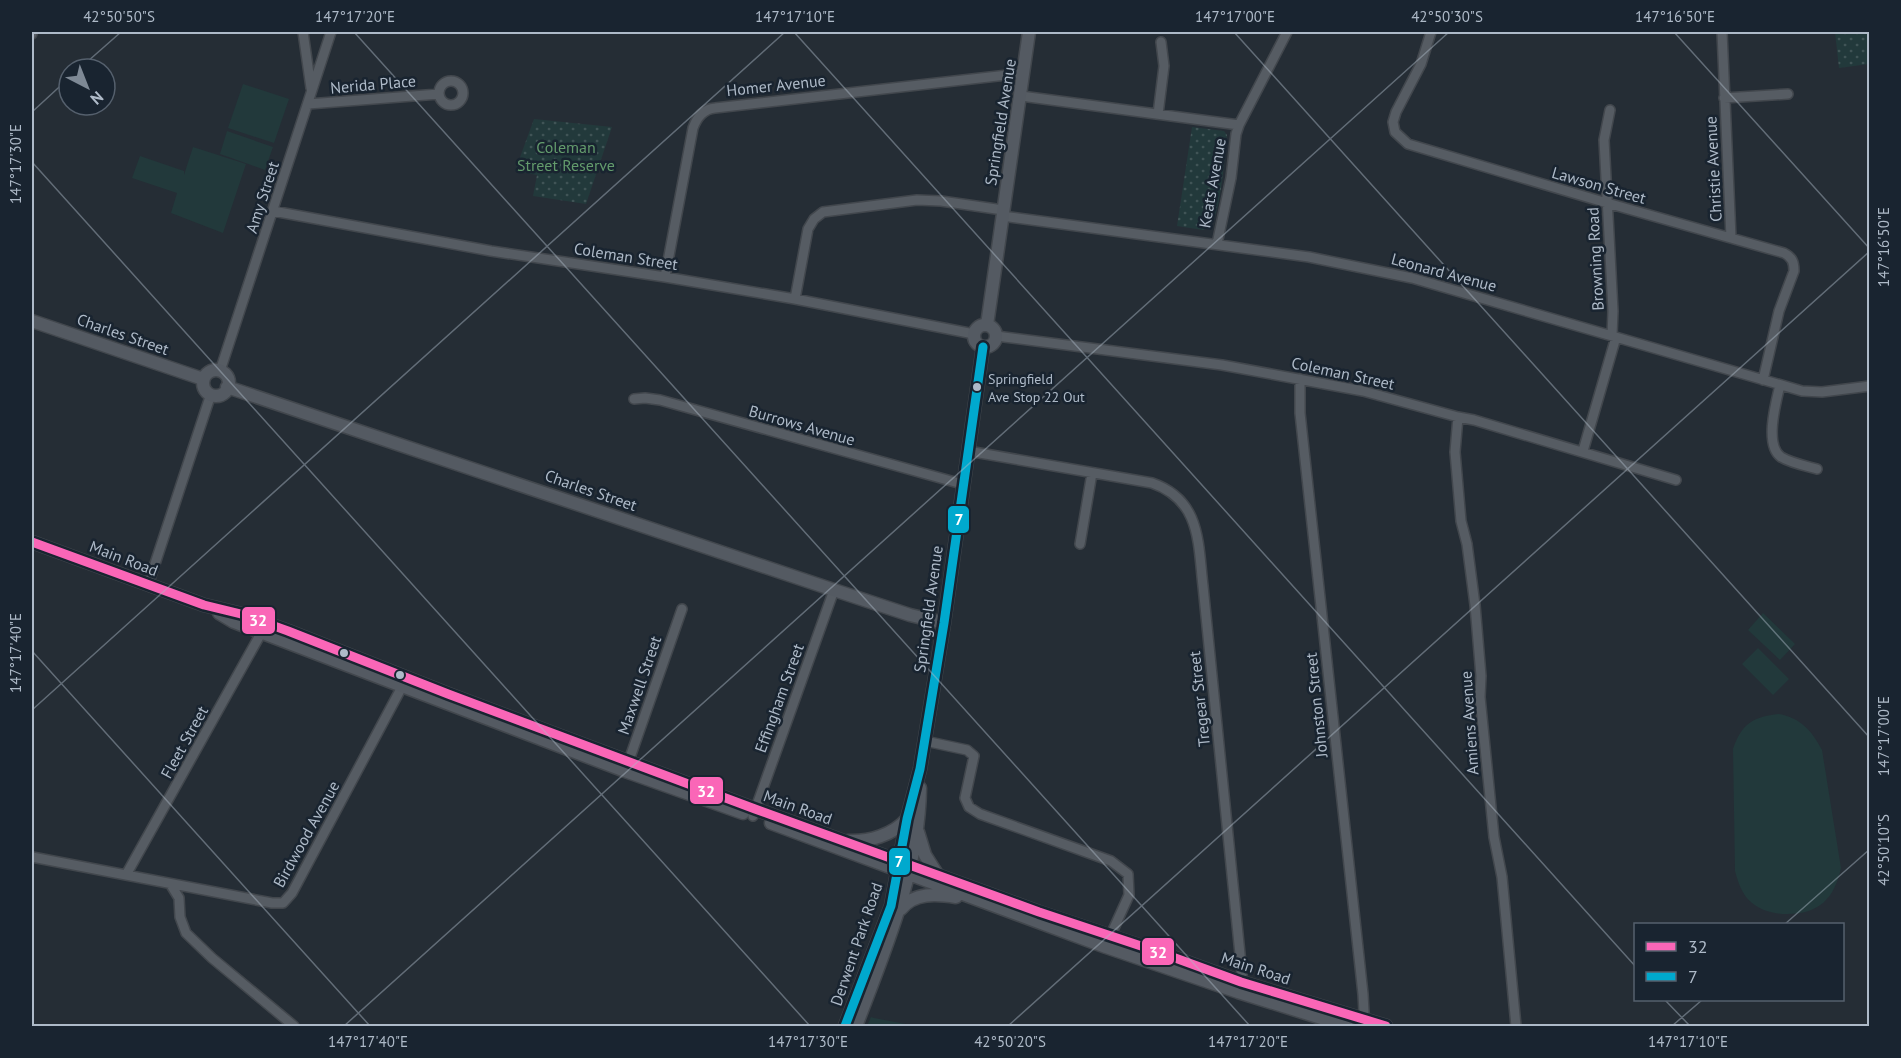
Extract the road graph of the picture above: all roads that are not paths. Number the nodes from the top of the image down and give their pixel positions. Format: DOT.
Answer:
graph roads {
  1 [pos="303,32"];
  2 [pos="1029,32"];
  3 [pos="1287,32"];
  4 [pos="1431,32"];
  5 [pos="1722,32"];
  6 [pos="327,33"];
  7 [pos="1161,42"];
  8 [pos="1024,73"];
  9 [pos="312,93"];
  10 [pos="440,94"];
  11 [pos="1788,94"];
  12 [pos="1020,96"];
  13 [pos="1724,98"];
  14 [pos="308,104"];
  15 [pos="1610,110"];
  16 [pos="1158,114"];
  17 [pos="1239,125"];
  18 [pos="1607,203"];
  19 [pos="273,211"];
  20 [pos="1003,213"];
  21 [pos="1731,238"];
  22 [pos="1217,244"];
  23 [pos="665,277"];
  24 [pos="795,299"];
  25 [pos="32,321"];
  26 [pos="987,325"];
  27 [pos="974,334"];
  28 [pos="996,336"];
  29 [pos="1614,336"];
  30 [pos="983,346"];
  31 [pos="220,370"];
  32 [pos="203,379"];
  33 [pos="1300,379"];
  34 [pos="1763,380"];
  35 [pos="1780,385"];
  36 [pos="1869,386"];
  37 [pos="227,387"];
  38 [pos="211,394"];
  39 [pos="634,399"];
  40 [pos="1458,417"];
  41 [pos="968,451"];
  42 [pos="1583,451"];
  43 [pos="1816,469"];
  44 [pos="1092,473"];
  45 [pos="1676,480"];
  46 [pos="962,484"];
  47 [pos="32,542"];
  48 [pos="1080,544"];
  49 [pos="148,585"];
  50 [pos="834,590"];
  51 [pos="682,609"];
  52 [pos="944,623"];
  53 [pos="264,628"];
  54 [pos="405,682"];
  55 [pos="925,741"];
  56 [pos="626,766"];
  57 [pos="754,813"];
  58 [pos="912,823"];
  59 [pos="841,841"];
  60 [pos="32,857"];
  61 [pos="903,868"];
  62 [pos="937,874"];
  63 [pos="126,875"];
  64 [pos="171,885"];
  65 [pos="987,904"];
  66 [pos="900,910"];
  67 [pos="1108,942"];
  68 [pos="1240,987"];
  69 [pos="1361,1023"];
  70 [pos="294,1026"];
  71 [pos="845,1026"];
  72 [pos="856,1026"];
  73 [pos="1347,1026"];
  74 [pos="1386,1026"];
  75 [pos="1516,1026"];
  1 -- 9 [label="street"];
  2 -- 8 [label="street, Springfield Avenue"];
  3 -- 17 [label="street, Keats Avenue"];
  4 -- 18 [label="street, Lawson Street"];
  5 -- 13 [label="street, Christie Avenue"];
  6 -- 9 [label="street, Amy Street"];
  7 -- 16 [label="street"];
  8 -- 12 [label="street, Springfield Avenue"];
  8 -- 23 [label="street, Homer Avenue"];
  9 -- 14 [label="street, Amy Street"];
  10 -- 14 [label="street, Nerida Place"];
  11 -- 13 [label="street, Christie Avenue"];
  12 -- 16 [label="street"];
  12 -- 20 [label="street, Springfield Avenue"];
  13 -- 21 [label="street, Christie Avenue"];
  14 -- 19 [label="street, Amy Street"];
  15 -- 18 [label="street, Browning Road"];
  16 -- 17 [label="street"];
  17 -- 22 [label="street, Keats Avenue"];
  18 -- 21 [label="street, Lawson Street"];
  18 -- 29 [label="street, Browning Road"];
  19 -- 23 [label="street, Coleman Street"];
  19 -- 31 [label="street, Amy Street"];
  20 -- 22 [label="street, Leonard Avenue"];
  20 -- 24 [label="street, Leonard Avenue"];
  20 -- 26 [label="street, Springfield Avenue"];
  21 -- 34 [label="street, Lawson Street"];
  22 -- 29 [label="street, Leonard Avenue"];
  23 -- 24 [label="street, Coleman Street"];
  24 -- 27 [label="street, Coleman Street"];
  25 -- 32 [label="street, Charles Street"];
  26 -- 27 [label="street"];
  26 -- 28 [label="street"];
  27 -- 30 [label="street"];
  28 -- 30 [label="street"];
  28 -- 33 [label="street, Coleman Street"];
  29 -- 34 [label="street, Leonard Avenue"];
  29 -- 42 [label="street, Browning Road"];
  30 -- 41 [label="street, Springfield Avenue"];
  31 -- 32 [label="street"];
  31 -- 37 [label="street"];
  32 -- 38 [label="street"];
  33 -- 40 [label="street, Coleman Street"];
  33 -- 69 [label="street, Johnston Street"];
  34 -- 35 [label="street, Leonard Avenue"];
  35 -- 36 [label="street, Leonard Avenue"];
  35 -- 43 [label="street"];
  37 -- 38 [label="street"];
  37 -- 50 [label="street, Charles Street"];
  38 -- 49 [label="street"];
  39 -- 46 [label="street, Burrows Avenue"];
  40 -- 42 [label="street, Coleman Street"];
  40 -- 75 [label="street, Amiens Avenue"];
  41 -- 44 [label="street, Tregear Street"];
  41 -- 46 [label="street, Springfield Avenue"];
  42 -- 45 [label="street, Coleman Street"];
  44 -- 48 [label="street"];
  44 -- 68 [label="street, Tregear Street"];
  46 -- 52 [label="street, Springfield Avenue"];
  47 -- 49 [label="street, Main Road"];
  49 -- 53 [label="street, Main Road"];
  50 -- 52 [label="street, Charles Street"];
  50 -- 57 [label="street, Effingham Street"];
  51 -- 56 [label="street, Maxwell Street"];
  52 -- 55 [label="street, Springfield Avenue"];
  53 -- 54 [label="street, Main Road"];
  53 -- 63 [label="street, Fleet Street"];
  54 -- 56 [label="street, Main Road"];
  54 -- 64 [label="street, Birdwood Avenue"];
  55 -- 58 [label="street, Springfield Avenue"];
  55 -- 67 [label="street"];
  56 -- 57 [label="street, Main Road"];
  57 -- 59 [label="street, Main Road"];
  57 -- 61 [label="street, Main Road"];
  58 -- 59 [label="street"];
  58 -- 61 [label="street, Springfield Avenue"];
  58 -- 62 [label="street"];
  59 -- 61 [label="street, Main Road"];
  60 -- 63 [label="street"];
  61 -- 62 [label="street, Main Road"];
  61 -- 65 [label="street, Main Road"];
  61 -- 66 [label="street, Derwent Park Road"];
  61 -- 71 [label="street, Derwent Park Road"];
  62 -- 67 [label="street, Main Road"];
  63 -- 64 [label="street"];
  64 -- 70 [label="street"];
  65 -- 66 [label="street"];
  65 -- 67 [label="street, Main Road"];
  66 -- 72 [label="street, Derwent Park Road"];
  67 -- 68 [label="street, Main Road"];
  68 -- 69 [label="street, Main Road"];
  68 -- 73 [label="street, Main Road"];
  69 -- 74 [label="street, Main Road"];
}
